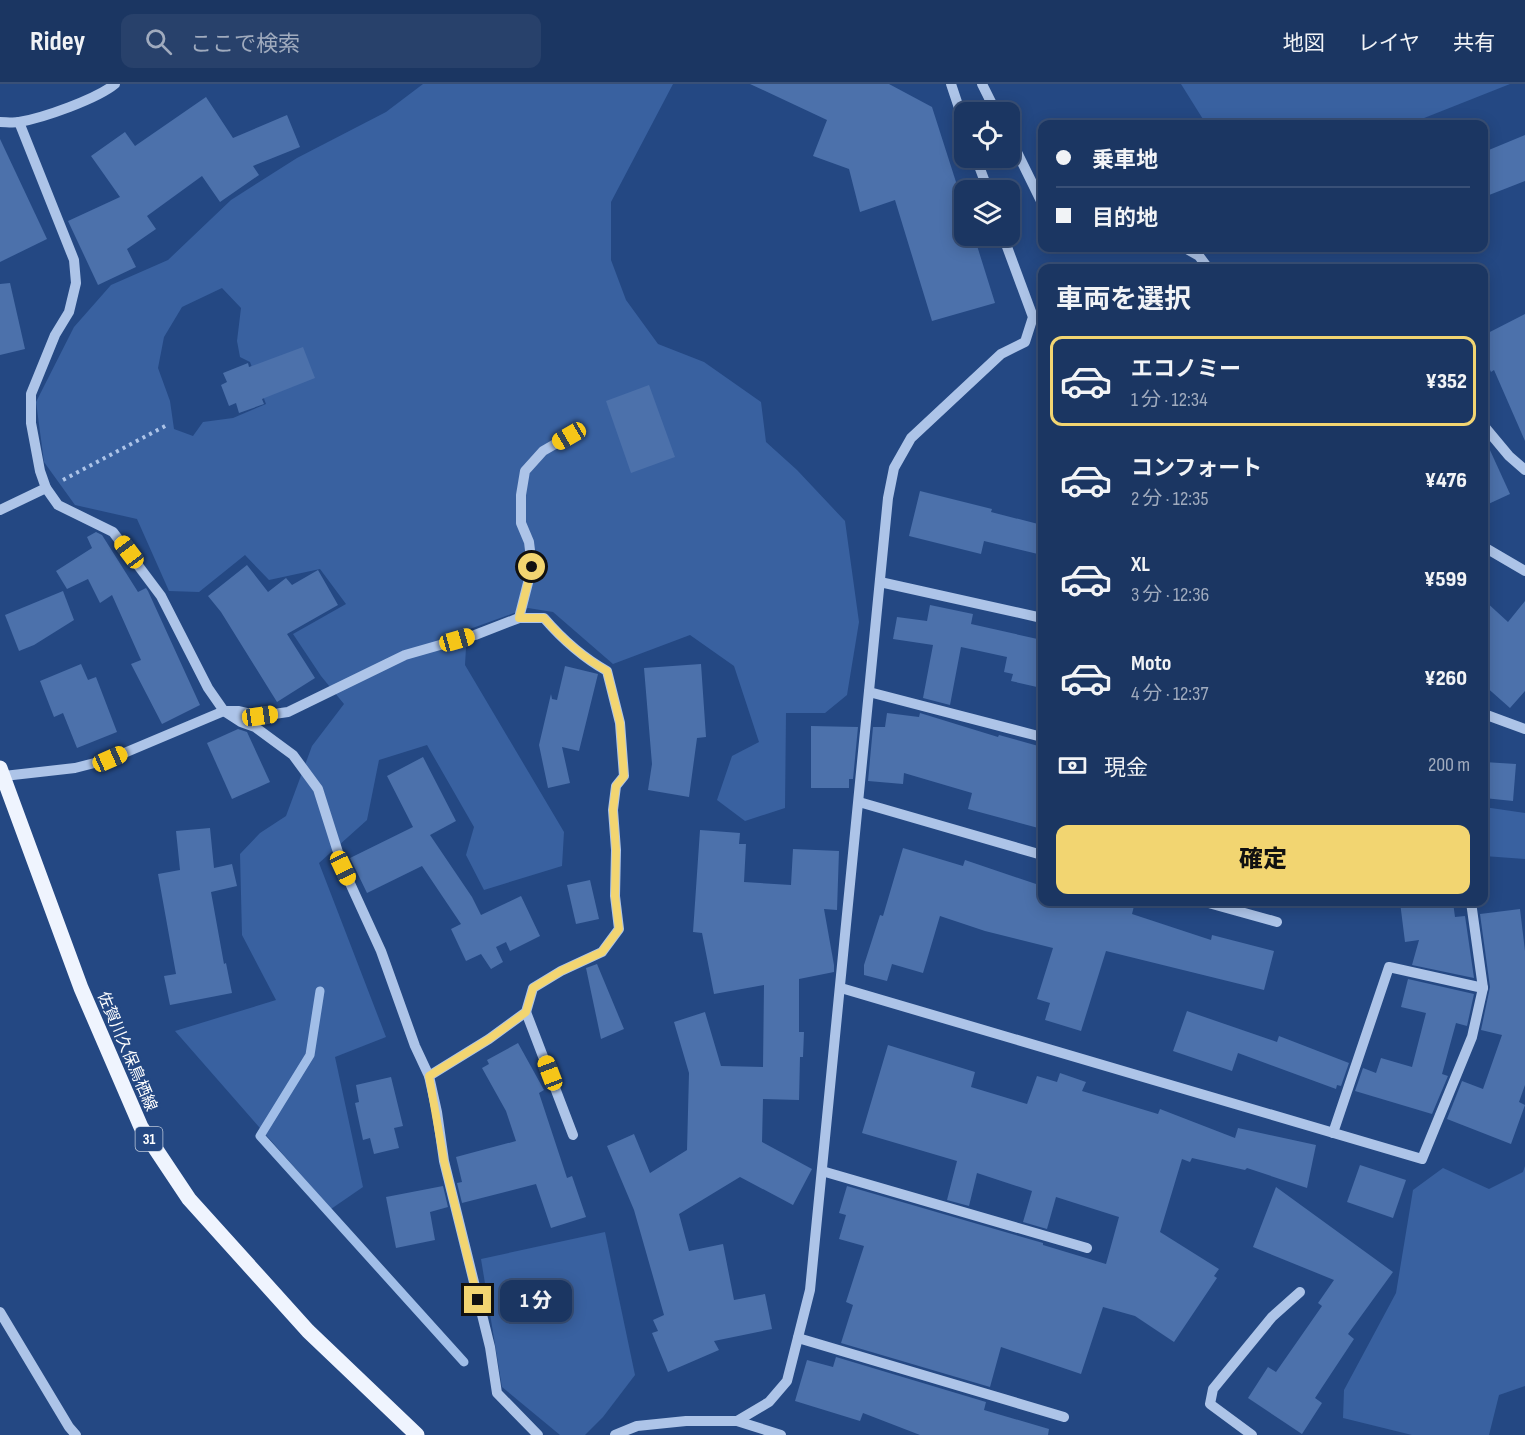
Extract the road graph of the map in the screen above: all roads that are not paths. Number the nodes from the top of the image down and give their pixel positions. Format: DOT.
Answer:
graph roads {
  1 [pos="115,84"];
  2 [pos="951,84"];
  3 [pos="981,84"];
  4 [pos="957,102"];
  5 [pos="991,102"];
  6 [pos="0,122"];
  7 [pos="19,122"];
  8 [pos="1020,158"];
  9 [pos="1038,195"];
  10 [pos="1007,246"];
  11 [pos="1192,252"];
  12 [pos="1205,264"];
  13 [pos="1488,431"];
  14 [pos="569,436"];
  15 [pos="1525,470"];
  16 [pos="46,488"];
  17 [pos="0,510"];
  18 [pos="1488,549"];
  19 [pos="1525,572"];
  20 [pos="880,582"];
  21 [pos="1038,617"];
  22 [pos="519,618"];
  23 [pos="869,692"];
  24 [pos="224,711"];
  25 [pos="1488,715"];
  26 [pos="1525,729"];
  27 [pos="1038,736"];
  28 [pos="2,772"];
  29 [pos="859,802"];
  30 [pos="1038,854"];
  31 [pos="1219,906"];
  32 [pos="1472,906"];
  33 [pos="1277,922"];
  34 [pos="841,988"];
  35 [pos="1483,988"];
  36 [pos="526,1012"];
  37 [pos="429,1076"];
  38 [pos="1333,1133"];
  39 [pos="573,1135"];
  40 [pos="822,1171"];
  41 [pos="1086,1248"];
  42 [pos="1300,1292"];
  43 [pos="0,1312"];
  44 [pos="798,1338"];
  45 [pos="1064,1417"];
  46 [pos="737,1421"];
  47 [pos="766,1433"];
  48 [pos="76,1435"];
  49 [pos="417,1435"];
  50 [pos="538,1435"];
  51 [pos="615,1435"];
  52 [pos="781,1435"];
  53 [pos="1252,1435"];
  1 -- 7 [label="street"];
  2 -- 4 [label="street"];
  3 -- 5 [label="street"];
  6 -- 7 [label="street"];
  7 -- 16 [label="street"];
  8 -- 9 [label="street"];
  10 -- 20 [label="street"];
  11 -- 12 [label="street"];
  13 -- 15 [label="street"];
  14 -- 22 [label="street"];
  16 -- 17 [label="street"];
  16 -- 24 [label="street"];
  18 -- 19 [label="street"];
  20 -- 21 [label="street"];
  20 -- 23 [label="street"];
  22 -- 24 [label="street"];
  22 -- 36 [label="street"];
  23 -- 27 [label="street"];
  23 -- 29 [label="street"];
  24 -- 28 [label="street"];
  24 -- 37 [label="street"];
  25 -- 26 [label="street"];
  28 -- 49 [label="main road, 佐賀川久保鳥栖線 / 31"];
  29 -- 30 [label="street"];
  29 -- 34 [label="street"];
  31 -- 33 [label="street"];
  32 -- 35 [label="street"];
  34 -- 38 [label="street"];
  34 -- 40 [label="street"];
  35 -- 38 [label="street"];
  35 -- 38 [label="street"];
  36 -- 37 [label="street"];
  36 -- 39 [label="street"];
  37 -- 50 [label="street"];
  40 -- 41 [label="street"];
  40 -- 44 [label="street"];
  42 -- 53 [label="street"];
  43 -- 48 [label="street"];
  44 -- 45 [label="street"];
  44 -- 46 [label="street"];
  46 -- 47 [label="street"];
  46 -- 51 [label="street"];
  47 -- 52 [label="street"];
}
